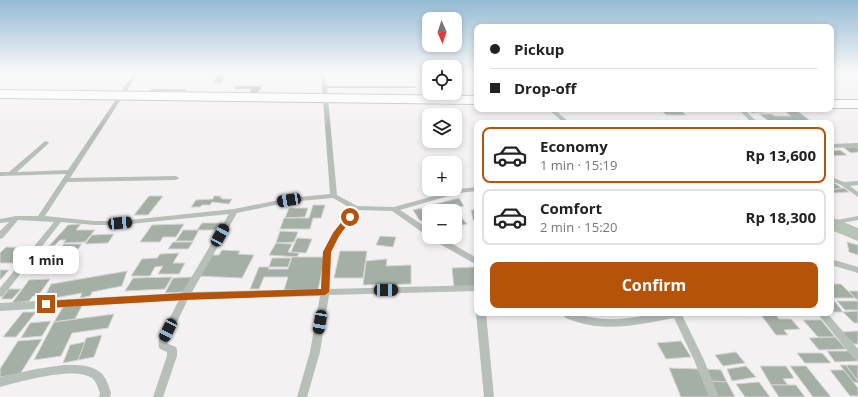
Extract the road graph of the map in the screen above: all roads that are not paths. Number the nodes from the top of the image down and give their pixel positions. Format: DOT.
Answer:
graph roads {
  1 [pos="123,92"];
  2 [pos="347,92"];
  3 [pos="325,93"];
  4 [pos="0,94"];
  5 [pos="121,95"];
  6 [pos="474,100"];
  7 [pos="834,104"];
  8 [pos="858,104"];
  9 [pos="555,112"];
  10 [pos="744,112"];
  11 [pos="564,120"];
  12 [pos="752,120"];
  13 [pos="46,143"];
  14 [pos="858,145"];
  15 [pos="834,146"];
  16 [pos="70,172"];
  17 [pos="0,174"];
  18 [pos="10,174"];
  19 [pos="176,178"];
  20 [pos="65,180"];
  21 [pos="834,180"];
  22 [pos="858,183"];
  23 [pos="843,184"];
  24 [pos="474,189"];
  25 [pos="858,195"];
  26 [pos="334,196"];
  27 [pos="356,208"];
  28 [pos="394,209"];
  29 [pos="234,211"];
  30 [pos="16,218"];
  31 [pos="40,218"];
  32 [pos="858,218"];
  33 [pos="0,220"];
  34 [pos="59,220"];
  35 [pos="834,222"];
  36 [pos="422,229"];
  37 [pos="0,236"];
  38 [pos="446,244"];
  39 [pos="474,260"];
  40 [pos="834,263"];
  41 [pos="858,270"];
  42 [pos="474,288"];
  43 [pos="325,292"];
  44 [pos="0,294"];
  45 [pos="185,296"];
  46 [pos="0,307"];
  47 [pos="481,316"];
  48 [pos="570,316"];
  49 [pos="666,316"];
  50 [pos="677,316"];
  51 [pos="825,316"];
  52 [pos="858,356"];
  53 [pos="0,382"];
  54 [pos="104,397"];
  55 [pos="158,397"];
  56 [pos="302,397"];
  57 [pos="489,397"];
  58 [pos="714,397"];
  1 -- 5 [label="street"];
  2 -- 3 [label="street"];
  3 -- 5 [label="main road"];
  3 -- 6 [label="main road"];
  3 -- 26 [label="street"];
  4 -- 5 [label="main road"];
  5 -- 16 [label="street"];
  7 -- 8 [label="main road"];
  9 -- 11 [label="street"];
  10 -- 12 [label="street"];
  13 -- 18 [label="street"];
  14 -- 15 [label="street"];
  16 -- 18 [label="street"];
  16 -- 20 [label="street"];
  17 -- 18 [label="street"];
  19 -- 20 [label="street"];
  20 -- 31 [label="street"];
  21 -- 23 [label="street"];
  22 -- 23 [label="street"];
  23 -- 25 [label="street"];
  24 -- 28 [label="street"];
  26 -- 27 [label="street"];
  26 -- 29 [label="street"];
  27 -- 28 [label="street"];
  27 -- 43 [label="street"];
  28 -- 36 [label="street"];
  29 -- 34 [label="street"];
  29 -- 45 [label="street"];
  30 -- 31 [label="street"];
  30 -- 33 [label="street"];
  30 -- 37 [label="street"];
  31 -- 34 [label="street"];
  32 -- 35 [label="street"];
  34 -- 44 [label="street"];
  38 -- 39 [label="street"];
  40 -- 41 [label="street"];
  42 -- 43 [label="street"];
  43 -- 45 [label="street"];
  43 -- 56 [label="street"];
  45 -- 46 [label="street"];
  45 -- 55 [label="street"];
  47 -- 57 [label="street"];
  48 -- 49 [label="street"];
  50 -- 58 [label="street"];
  51 -- 52 [label="street"];
  53 -- 54 [label="street"];
}
